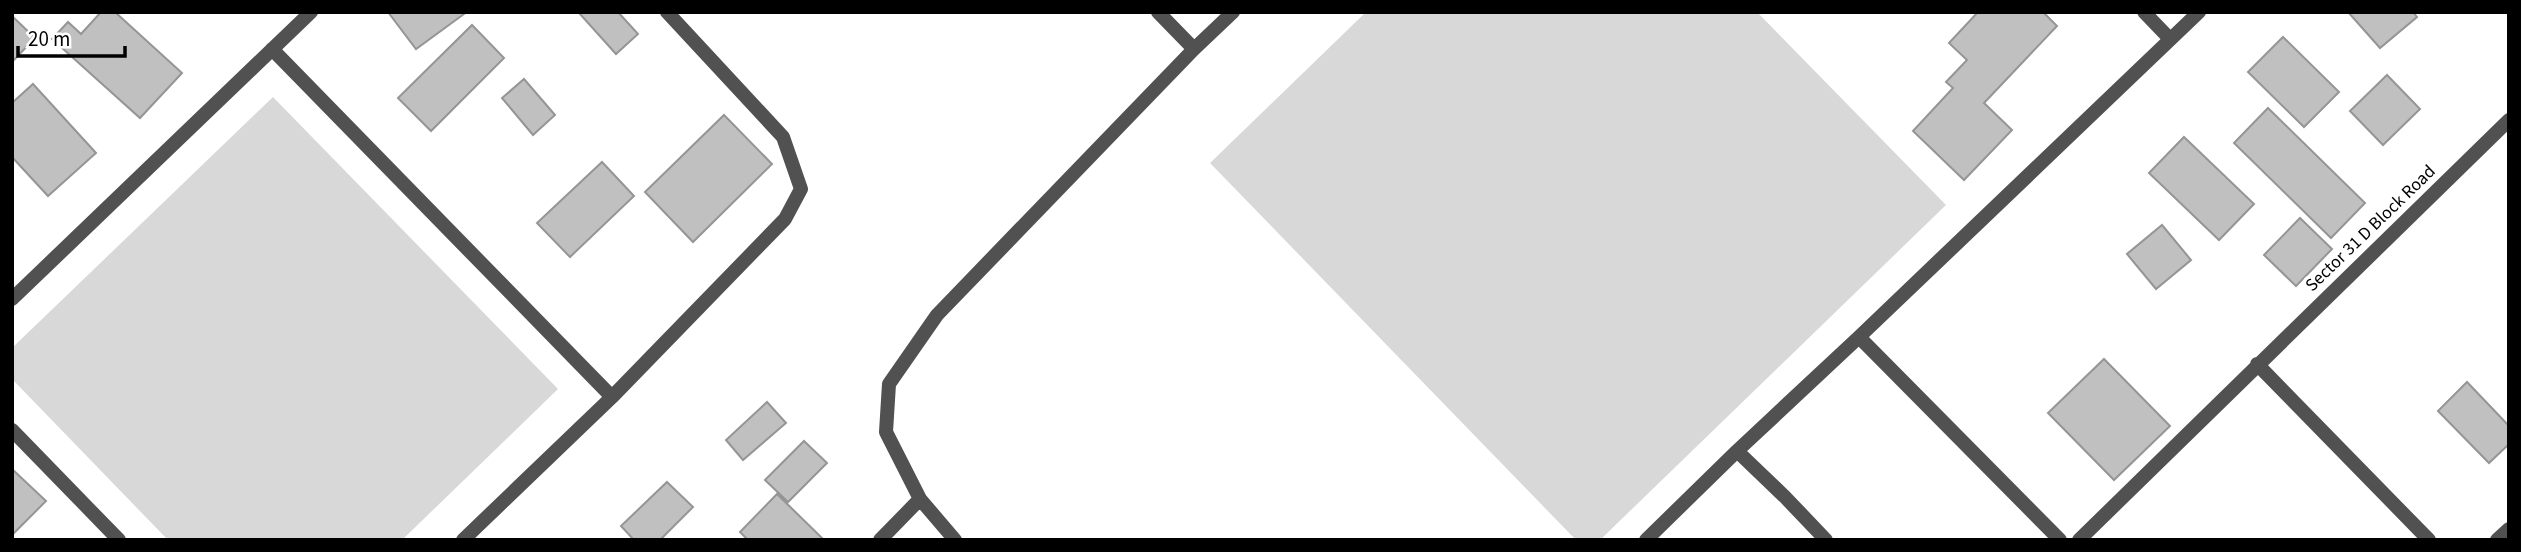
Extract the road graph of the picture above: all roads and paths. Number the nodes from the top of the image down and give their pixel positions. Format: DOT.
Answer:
graph roads {
  1 [pos="311,12"];
  2 [pos="667,12"];
  3 [pos="1158,12"];
  4 [pos="1233,12"];
  5 [pos="2144,12"];
  6 [pos="2199,12"];
  7 [pos="2171,39"];
  8 [pos="272,49"];
  9 [pos="1194,49"];
  10 [pos="2509,120"];
  11 [pos="12,299"];
  12 [pos="1859,337"];
  13 [pos="2257,364"];
  14 [pos="612,397"];
  15 [pos="12,430"];
  16 [pos="1737,451"];
  17 [pos="920,499"];
  18 [pos="2509,528"];
  19 [pos="119,540"];
  20 [pos="463,540"];
  21 [pos="880,540"];
  22 [pos="955,540"];
  23 [pos="1646,540"];
  24 [pos="1826,540"];
  25 [pos="2060,540"];
  26 [pos="2079,540"];
  27 [pos="2429,540"];
  28 [pos="2497,540"];
  1 -- 8 [label="street"];
  2 -- 14 [label="street"];
  3 -- 9 [label="street"];
  4 -- 9 [label="street"];
  5 -- 7 [label="street"];
  6 -- 7 [label="street"];
  7 -- 12 [label="street"];
  8 -- 11 [label="street"];
  8 -- 14 [label="street"];
  9 -- 17 [label="street"];
  10 -- 13 [label="street, Sector 31 D Block Road"];
  12 -- 16 [label="street"];
  12 -- 25 [label="street"];
  13 -- 26 [label="street, Sector 31 D Block Road"];
  13 -- 27 [label="street"];
  14 -- 20 [label="street"];
  15 -- 19 [label="street"];
  16 -- 23 [label="street"];
  16 -- 24 [label="street"];
  17 -- 21 [label="street"];
  17 -- 22 [label="street"];
  18 -- 28 [label="street"];
}
